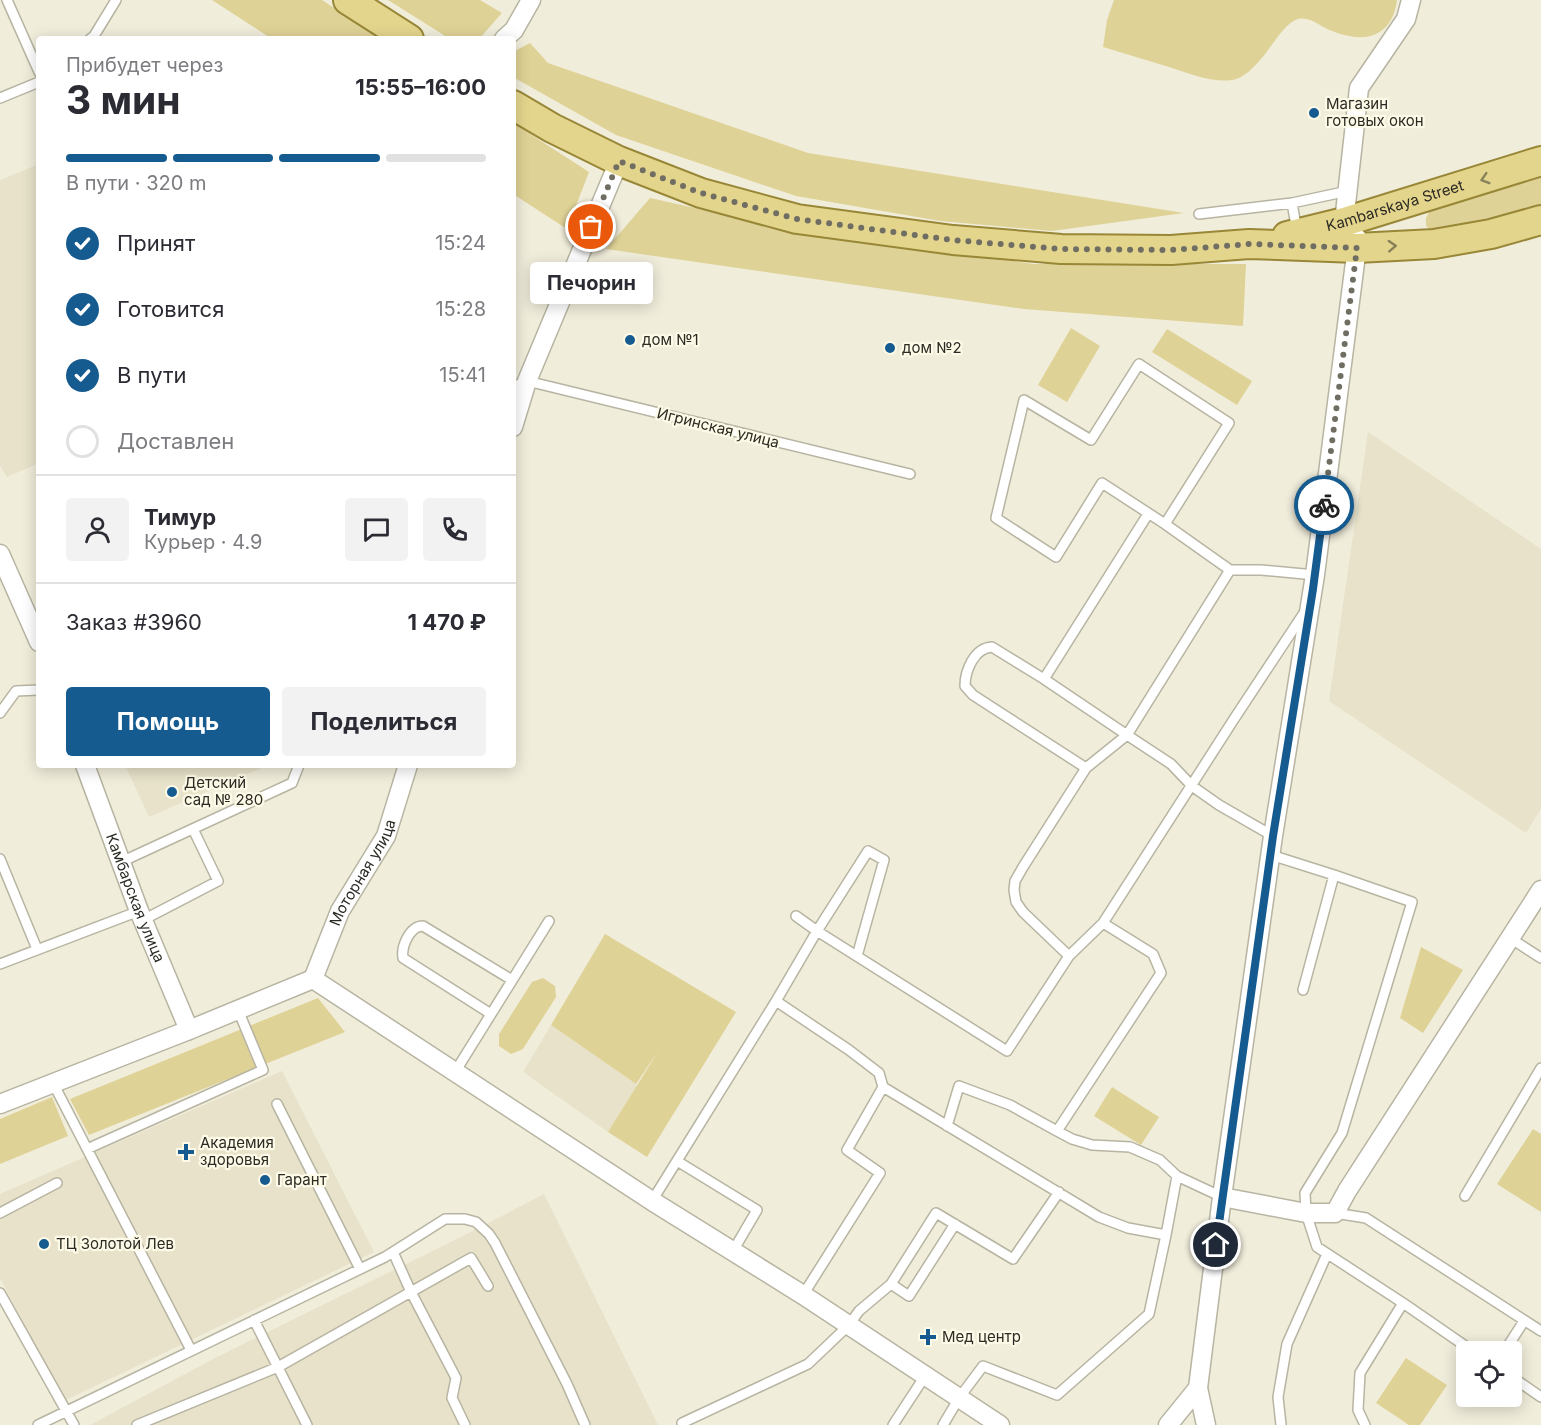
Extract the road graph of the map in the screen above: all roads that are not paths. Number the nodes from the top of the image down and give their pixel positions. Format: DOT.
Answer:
graph roads {
  1 [pos="7,0"];
  2 [pos="116,0"];
  3 [pos="348,0"];
  4 [pos="531,0"];
  5 [pos="1411,0"];
  6 [pos="94,36"];
  7 [pos="404,36"];
  8 [pos="507,36"];
  9 [pos="36,65"];
  10 [pos="36,83"];
  11 [pos="0,98"];
  12 [pos="516,107"];
  13 [pos="619,161"];
  14 [pos="1541,161"];
  15 [pos="1348,191"];
  16 [pos="1436,194"];
  17 [pos="1292,203"];
  18 [pos="1198,214"];
  19 [pos="1352,220"];
  20 [pos="1541,220"];
  21 [pos="1297,234"];
  22 [pos="1250,244"];
  23 [pos="1434,244"];
  24 [pos="1357,248"];
  25 [pos="520,384"];
  26 [pos="516,409"];
  27 [pos="910,474"];
  28 [pos="1148,514"];
  29 [pos="1165,524"];
  30 [pos="0,555"];
  31 [pos="1230,570"];
  32 [pos="1315,575"];
  33 [pos="5,580"];
  34 [pos="1311,602"];
  35 [pos="36,630"];
  36 [pos="1044,679"];
  37 [pos="36,690"];
  38 [pos="0,713"];
  39 [pos="1127,735"];
  40 [pos="86,768"];
  41 [pos="298,768"];
  42 [pos="407,768"];
  43 [pos="1086,768"];
  44 [pos="1192,786"];
  45 [pos="193,829"];
  46 [pos="1273,836"];
  47 [pos="1271,855"];
  48 [pos="0,859"];
  49 [pos="121,862"];
  50 [pos="1334,875"];
  51 [pos="1541,890"];
  52 [pos="141,916"];
  53 [pos="796,916"];
  54 [pos="549,921"];
  55 [pos="1103,923"];
  56 [pos="817,931"];
  57 [pos="1510,938"];
  58 [pos="37,949"];
  59 [pos="857,956"];
  60 [pos="1069,957"];
  61 [pos="1541,958"];
  62 [pos="0,964"];
  63 [pos="313,979"];
  64 [pos="512,980"];
  65 [pos="1303,990"];
  66 [pos="776,1002"];
  67 [pos="238,1010"];
  68 [pos="491,1014"];
  69 [pos="189,1030"];
  70 [pos="1541,1068"];
  71 [pos="455,1072"];
  72 [pos="52,1083"];
  73 [pos="884,1087"];
  74 [pos="0,1104"];
  75 [pos="277,1104"];
  76 [pos="947,1126"];
  77 [pos="1057,1131"];
  78 [pos="87,1149"];
  79 [pos="677,1161"];
  80 [pos="1177,1176"];
  81 [pos="57,1183"];
  82 [pos="1059,1192"];
  83 [pos="1465,1196"];
  84 [pos="1222,1197"];
  85 [pos="652,1201"];
  86 [pos="0,1213"];
  87 [pos="1306,1213"];
  88 [pos="1335,1213"];
  89 [pos="955,1224"];
  90 [pos="1166,1235"];
  91 [pos="733,1251"];
  92 [pos="393,1252"];
  93 [pos="1327,1254"];
  94 [pos="360,1269"];
  95 [pos="891,1284"];
  96 [pos="488,1286"];
  97 [pos="411,1292"];
  98 [pos="0,1293"];
  99 [pos="803,1295"];
  100 [pos="1403,1303"];
  101 [pos="254,1320"];
  102 [pos="1524,1321"];
  103 [pos="849,1325"];
  104 [pos="1541,1331"];
  105 [pos="1458,1341"];
  106 [pos="1511,1341"];
  107 [pos="190,1350"];
  108 [pos="278,1367"];
  109 [pos="925,1376"];
  110 [pos="1522,1384"];
  111 [pos="1198,1388"];
  112 [pos="1541,1397"];
  113 [pos="959,1398"];
  114 [pos="66,1411"];
  115 [pos="682,1423"];
  116 [pos="38,1425"];
  117 [pos="74,1425"];
  118 [pos="137,1425"];
  119 [pos="308,1425"];
  120 [pos="465,1425"];
  121 [pos="585,1425"];
  122 [pos="893,1425"];
  123 [pos="943,1425"];
  124 [pos="999,1425"];
  125 [pos="1168,1425"];
  126 [pos="1206,1425"];
  127 [pos="1281,1425"];
  128 [pos="1365,1425"];
  1 -- 9 [label="lane"];
  2 -- 6 [label="lane"];
  3 -- 7 [label="main road"];
  4 -- 8 [label="street"];
  5 -- 15 [label="street"];
  10 -- 11 [label="lane"];
  12 -- 13 [label="main road, Kambarskaya Street"];
  13 -- 22 [label="main road, Kambarskaya Street"];
  13 -- 25 [label="street"];
  14 -- 16 [label="main road, Kambarskaya Street, one-way"];
  15 -- 17 [label="lane"];
  15 -- 19 [label="street"];
  16 -- 19 [label="main road, Kambarskaya Street"];
  16 -- 23 [label="main road"];
  17 -- 18 [label="lane"];
  17 -- 21 [label="lane"];
  19 -- 21 [label="main road, Kambarskaya Street"];
  19 -- 24 [label="street"];
  20 -- 23 [label="main road, Kambarskaya Street"];
  21 -- 22 [label="main road, Kambarskaya Street"];
  22 -- 24 [label="main road, Kambarskaya Street"];
  24 -- 23 [label="main road, Kambarskaya Street, one-way"];
  24 -- 32 [label="street"];
  25 -- 26 [label="street"];
  25 -- 27 [label="lane, Игринская улица"];
  28 -- 29 [label="lane"];
  28 -- 29 [label="lane"];
  28 -- 36 [label="lane"];
  29 -- 31 [label="lane"];
  30 -- 33 [label="street"];
  31 -- 32 [label="lane"];
  31 -- 39 [label="lane"];
  32 -- 34 [label="street"];
  33 -- 35 [label="street"];
  34 -- 44 [label="lane"];
  34 -- 46 [label="street"];
  36 -- 39 [label="lane"];
  36 -- 43 [label="lane"];
  37 -- 38 [label="lane"];
  39 -- 43 [label="lane"];
  39 -- 44 [label="lane"];
  40 -- 49 [label="street, Камбарская улица"];
  41 -- 45 [label="lane"];
  42 -- 63 [label="street, Моторная улица"];
  43 -- 60 [label="lane"];
  44 -- 46 [label="lane"];
  44 -- 55 [label="lane"];
  45 -- 49 [label="lane"];
  45 -- 52 [label="lane"];
  46 -- 47 [label="street"];
  47 -- 50 [label="lane"];
  47 -- 84 [label="street"];
  48 -- 58 [label="lane"];
  49 -- 52 [label="street, Камбарская улица"];
  50 -- 65 [label="lane"];
  50 -- 87 [label="lane"];
  51 -- 57 [label="street"];
  52 -- 58 [label="lane"];
  52 -- 69 [label="street, Камбарская улица"];
  53 -- 56 [label="lane"];
  54 -- 64 [label="lane"];
  55 -- 60 [label="lane"];
  55 -- 77 [label="lane"];
  56 -- 59 [label="lane"];
  56 -- 59 [label="lane"];
  56 -- 66 [label="lane"];
  57 -- 61 [label="lane"];
  57 -- 88 [label="street"];
  58 -- 62 [label="lane"];
  59 -- 60 [label="lane"];
  63 -- 67 [label="street"];
  63 -- 71 [label="street"];
  64 -- 68 [label="lane"];
  64 -- 68 [label="lane"];
  66 -- 73 [label="lane"];
  66 -- 79 [label="lane"];
  67 -- 69 [label="street"];
  67 -- 78 [label="lane"];
  68 -- 71 [label="lane"];
  69 -- 72 [label="street"];
  70 -- 83 [label="lane"];
  71 -- 85 [label="street"];
  72 -- 74 [label="street"];
  72 -- 78 [label="lane"];
  73 -- 76 [label="lane"];
  73 -- 99 [label="lane"];
  75 -- 94 [label="lane"];
  76 -- 77 [label="lane"];
  76 -- 82 [label="lane"];
  77 -- 80 [label="lane"];
  78 -- 107 [label="lane"];
  79 -- 85 [label="lane"];
  79 -- 91 [label="lane"];
  80 -- 84 [label="lane"];
  80 -- 90 [label="lane"];
  81 -- 86 [label="lane"];
  82 -- 89 [label="lane"];
  82 -- 90 [label="lane"];
  84 -- 87 [label="street"];
  84 -- 111 [label="street"];
  85 -- 91 [label="street"];
  87 -- 88 [label="street"];
  87 -- 93 [label="lane"];
  88 -- 102 [label="lane"];
  89 -- 95 [label="lane"];
  89 -- 95 [label="lane"];
  90 -- 113 [label="lane"];
  91 -- 99 [label="street"];
  92 -- 94 [label="lane"];
  92 -- 97 [label="lane"];
  92 -- 121 [label="lane"];
  93 -- 100 [label="lane"];
  93 -- 127 [label="lane"];
  94 -- 101 [label="lane"];
  95 -- 103 [label="lane"];
  96 -- 97 [label="lane"];
  97 -- 108 [label="lane"];
  97 -- 120 [label="lane"];
  98 -- 114 [label="lane"];
  99 -- 103 [label="street"];
  100 -- 105 [label="lane"];
  100 -- 128 [label="lane"];
  101 -- 107 [label="lane"];
  101 -- 108 [label="lane"];
  102 -- 104 [label="lane"];
  102 -- 106 [label="lane"];
  103 -- 109 [label="street"];
  103 -- 115 [label="lane"];
  107 -- 114 [label="lane"];
  108 -- 118 [label="lane"];
  108 -- 119 [label="lane"];
  109 -- 113 [label="street"];
  109 -- 122 [label="lane"];
  110 -- 112 [label="lane"];
  111 -- 125 [label="street"];
  111 -- 126 [label="street"];
  113 -- 123 [label="lane"];
  113 -- 124 [label="street"];
  114 -- 116 [label="lane"];
  114 -- 117 [label="lane"];
}
